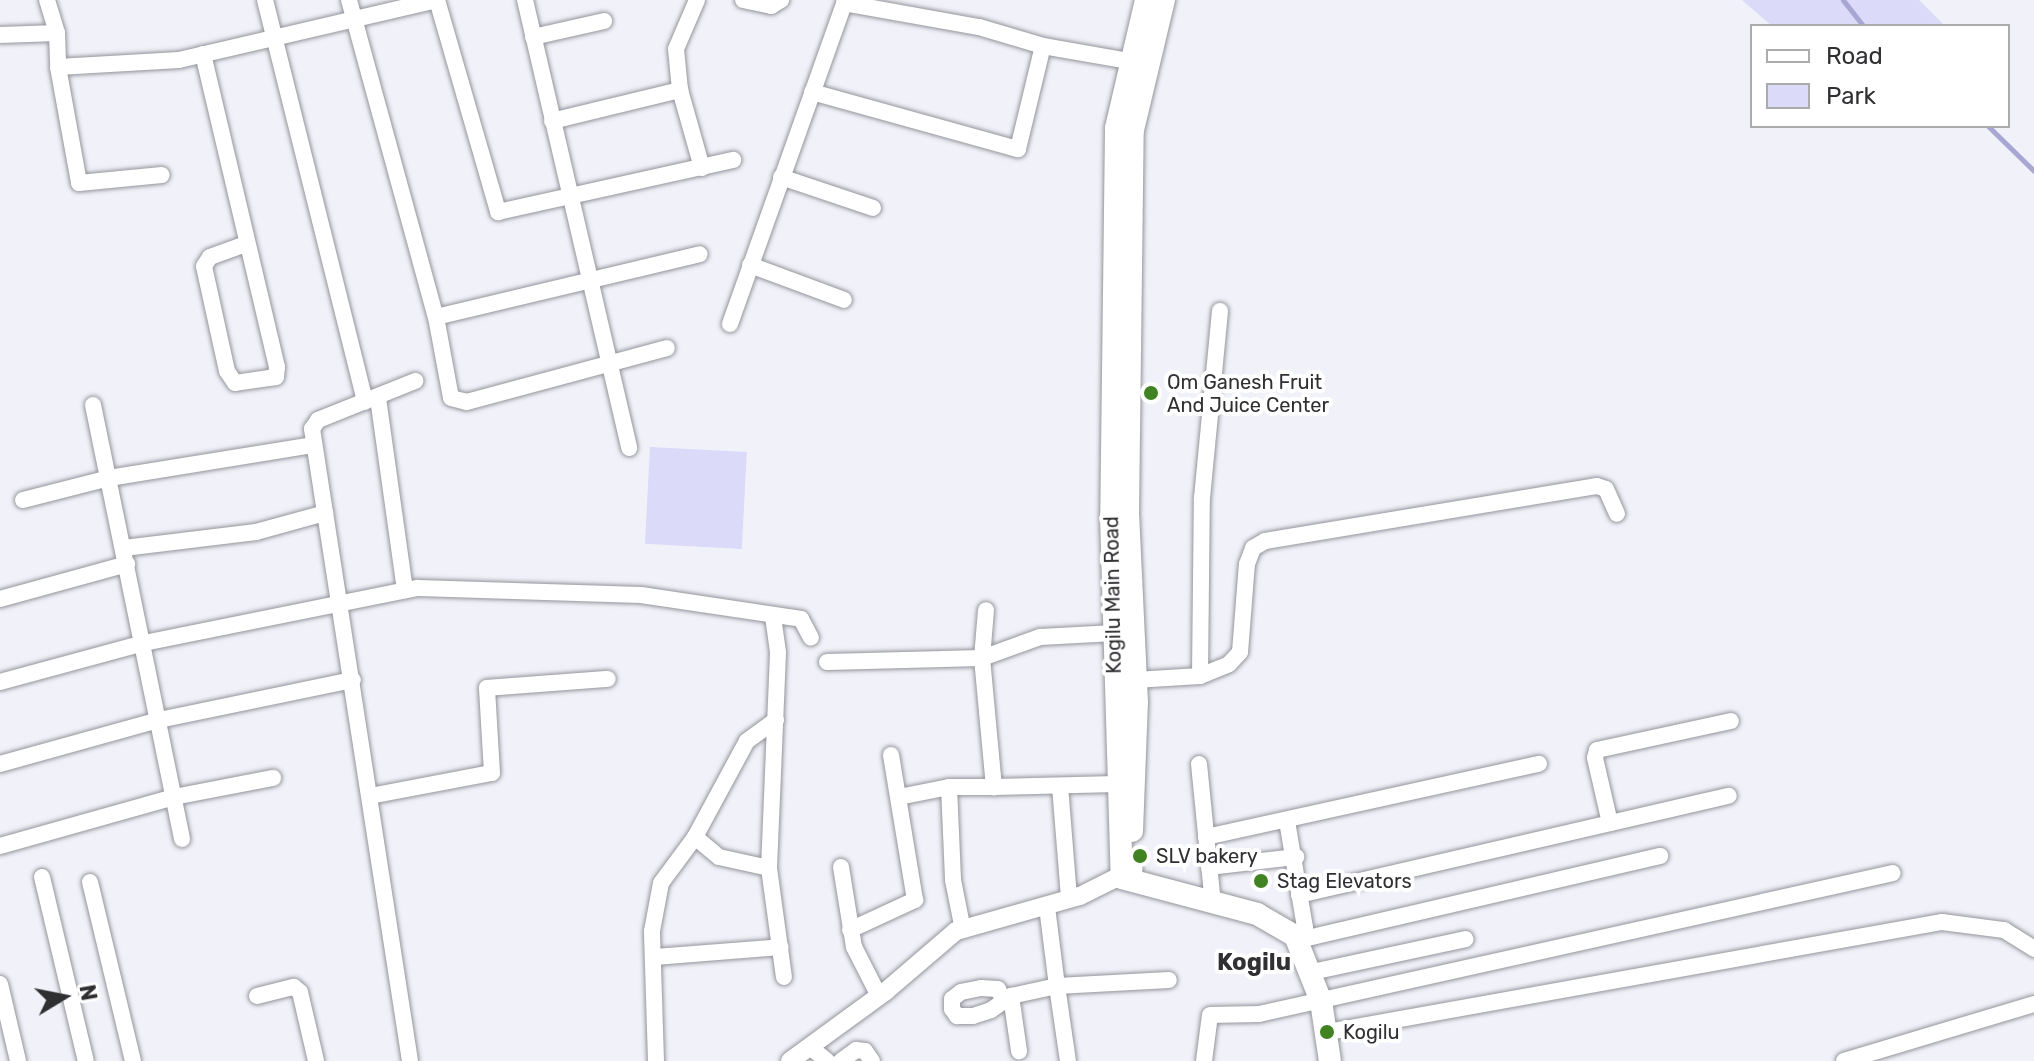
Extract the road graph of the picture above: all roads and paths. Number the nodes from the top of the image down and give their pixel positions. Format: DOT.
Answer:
graph roads {
  1 [pos="47,0"];
  2 [pos="265,0"];
  3 [pos="349,0"];
  4 [pos="437,0"];
  5 [pos="525,0"];
  6 [pos="697,0"];
  7 [pos="743,0"];
  8 [pos="781,0"];
  9 [pos="1146,0"];
  10 [pos="1164,0"];
  11 [pos="836,2"];
  12 [pos="353,20"];
  13 [pos="604,21"];
  14 [pos="57,33"];
  15 [pos="0,35"];
  16 [pos="533,37"];
  17 [pos="273,38"];
  18 [pos="1043,46"];
  19 [pos="203,54"];
  20 [pos="1142,63"];
  21 [pos="58,67"];
  22 [pos="680,90"];
  23 [pos="812,92"];
  24 [pos="552,121"];
  25 [pos="733,160"];
  26 [pos="702,168"];
  27 [pos="162,175"];
  28 [pos="781,177"];
  29 [pos="569,198"];
  30 [pos="873,208"];
  31 [pos="246,244"];
  32 [pos="700,254"];
  33 [pos="750,265"];
  34 [pos="588,281"];
  35 [pos="844,300"];
  36 [pos="1220,311"];
  37 [pos="436,317"];
  38 [pos="730,324"];
  39 [pos="667,348"];
  40 [pos="607,363"];
  41 [pos="415,381"];
  42 [pos="371,400"];
  43 [pos="93,405"];
  44 [pos="312,445"];
  45 [pos="629,448"];
  46 [pos="109,478"];
  47 [pos="23,500"];
  48 [pos="325,513"];
  49 [pos="1617,514"];
  50 [pos="126,556"];
  51 [pos="405,590"];
  52 [pos="0,599"];
  53 [pos="341,602"];
  54 [pos="986,610"];
  55 [pos="773,615"];
  56 [pos="1115,633"];
  57 [pos="811,638"];
  58 [pos="144,643"];
  59 [pos="982,658"];
  60 [pos="827,662"];
  61 [pos="1200,676"];
  62 [pos="608,679"];
  63 [pos="353,680"];
  64 [pos="1135,680"];
  65 [pos="0,682"];
  66 [pos="159,720"];
  67 [pos="776,720"];
  68 [pos="1731,721"];
  69 [pos="1127,730"];
  70 [pos="891,755"];
  71 [pos="0,764"];
  72 [pos="1199,764"];
  73 [pos="1539,764"];
  74 [pos="273,778"];
  75 [pos="1117,784"];
  76 [pos="1060,786"];
  77 [pos="949,787"];
  78 [pos="994,787"];
  79 [pos="370,796"];
  80 [pos="1729,796"];
  81 [pos="174,797"];
  82 [pos="899,797"];
  83 [pos="1287,821"];
  84 [pos="1610,823"];
  85 [pos="695,837"];
  86 [pos="1206,837"];
  87 [pos="182,839"];
  88 [pos="0,846"];
  89 [pos="1660,856"];
  90 [pos="1296,857"];
  91 [pos="841,867"];
  92 [pos="1209,867"];
  93 [pos="769,868"];
  94 [pos="1893,873"];
  95 [pos="1128,874"];
  96 [pos="42,877"];
  97 [pos="90,882"];
  98 [pos="1212,894"];
  99 [pos="1299,895"];
  100 [pos="1069,899"];
  101 [pos="1047,907"];
  102 [pos="850,930"];
  103 [pos="963,930"];
  104 [pos="1300,936"];
  105 [pos="1466,939"];
  106 [pos="781,947"];
  107 [pos="2034,949"];
  108 [pos="655,957"];
  109 [pos="1316,971"];
  110 [pos="784,977"];
  111 [pos="1169,980"];
  112 [pos="0,984"];
  113 [pos="1057,986"];
  114 [pos="257,996"];
  115 [pos="879,996"];
  116 [pos="1325,1000"];
  117 [pos="2034,1004"];
  118 [pos="1332,1032"];
  119 [pos="810,1047"];
  120 [pos="1019,1051"];
  121 [pos="18,1061"];
  122 [pos="86,1061"];
  123 [pos="133,1061"];
  124 [pos="316,1061"];
  125 [pos="410,1061"];
  126 [pos="656,1061"];
  127 [pos="790,1061"];
  128 [pos="827,1061"];
  129 [pos="841,1061"];
  130 [pos="872,1061"];
  131 [pos="1068,1061"];
  132 [pos="1204,1061"];
  133 [pos="1330,1061"];
  134 [pos="1340,1061"];
  135 [pos="1844,1061"];
  1 -- 14 [label="street"];
  2 -- 17 [label="street"];
  3 -- 12 [label="street"];
  4 -- 12 [label="street"];
  4 -- 29 [label="street"];
  5 -- 16 [label="street"];
  6 -- 22 [label="street"];
  7 -- 8 [label="street"];
  9 -- 20 [label="main road, Kogilu Main Road"];
  10 -- 20 [label="main road, Kogilu Main Road"];
  11 -- 18 [label="street"];
  11 -- 23 [label="street"];
  12 -- 17 [label="street"];
  12 -- 37 [label="street"];
  13 -- 16 [label="street"];
  14 -- 15 [label="street"];
  14 -- 21 [label="street"];
  16 -- 24 [label="street"];
  17 -- 19 [label="street"];
  17 -- 42 [label="street"];
  18 -- 20 [label="street"];
  18 -- 23 [label="street"];
  19 -- 21 [label="street"];
  19 -- 31 [label="street"];
  20 -- 56 [label="main road, Kogilu Main Road"];
  20 -- 64 [label="main road, Kogilu Main Road"];
  21 -- 27 [label="street"];
  22 -- 24 [label="street"];
  22 -- 26 [label="street"];
  23 -- 28 [label="street"];
  24 -- 29 [label="street"];
  25 -- 26 [label="street"];
  26 -- 29 [label="street"];
  28 -- 30 [label="street"];
  28 -- 33 [label="street"];
  29 -- 34 [label="street"];
  31 -- 31 [label="street"];
  32 -- 34 [label="street"];
  33 -- 35 [label="street"];
  33 -- 38 [label="street"];
  34 -- 37 [label="street"];
  34 -- 40 [label="street"];
  36 -- 61 [label="street"];
  37 -- 40 [label="street"];
  39 -- 40 [label="street"];
  40 -- 45 [label="street"];
  41 -- 42 [label="street"];
  42 -- 44 [label="street"];
  42 -- 51 [label="street"];
  43 -- 46 [label="street"];
  44 -- 46 [label="street"];
  44 -- 48 [label="street"];
  46 -- 47 [label="street"];
  46 -- 50 [label="street"];
  48 -- 50 [label="street"];
  48 -- 53 [label="street"];
  49 -- 61 [label="street"];
  50 -- 52 [label="street"];
  50 -- 58 [label="street"];
  51 -- 53 [label="street"];
  51 -- 55 [label="street"];
  53 -- 58 [label="street"];
  53 -- 63 [label="street"];
  54 -- 59 [label="street"];
  55 -- 57 [label="street"];
  55 -- 67 [label="street"];
  56 -- 59 [label="street"];
  56 -- 69 [label="main road, Kogilu Main Road"];
  58 -- 65 [label="street"];
  58 -- 66 [label="street"];
  59 -- 60 [label="street"];
  59 -- 78 [label="street"];
  61 -- 64 [label="street"];
  62 -- 79 [label="street"];
  63 -- 66 [label="street"];
  63 -- 79 [label="street"];
  64 -- 69 [label="main road, Kogilu Main Road"];
  66 -- 71 [label="street"];
  66 -- 81 [label="street"];
  67 -- 85 [label="street"];
  67 -- 93 [label="street"];
  68 -- 84 [label="street"];
  69 -- 75 [label="main road, Kogilu Main Road"];
  69 -- 95 [label="main road, Kogilu Main Road"];
  70 -- 82 [label="street"];
  72 -- 86 [label="street"];
  73 -- 83 [label="street"];
  74 -- 81 [label="street"];
  75 -- 76 [label="street"];
  75 -- 95 [label="main road, Kogilu Main Road"];
  76 -- 78 [label="street"];
  76 -- 100 [label="street"];
  77 -- 78 [label="street"];
  77 -- 82 [label="street"];
  77 -- 103 [label="street"];
  79 -- 125 [label="street"];
  80 -- 84 [label="street"];
  81 -- 87 [label="street"];
  81 -- 88 [label="street"];
  82 -- 102 [label="street"];
  83 -- 86 [label="street"];
  83 -- 90 [label="street"];
  84 -- 99 [label="street"];
  85 -- 93 [label="street"];
  85 -- 108 [label="street"];
  86 -- 92 [label="street"];
  89 -- 104 [label="street"];
  90 -- 92 [label="street"];
  90 -- 99 [label="street"];
  91 -- 102 [label="street"];
  92 -- 98 [label="street"];
  93 -- 106 [label="street"];
  94 -- 116 [label="street"];
  95 -- 98 [label="main road"];
  95 -- 100 [label="street"];
  95 -- 104 [label="main road"];
  96 -- 122 [label="street"];
  97 -- 123 [label="street"];
  98 -- 104 [label="main road"];
  99 -- 104 [label="street"];
  100 -- 101 [label="street"];
  101 -- 103 [label="street"];
  101 -- 113 [label="street"];
  102 -- 115 [label="street"];
  103 -- 115 [label="street"];
  104 -- 109 [label="main road"];
  105 -- 109 [label="street"];
  106 -- 108 [label="street"];
  106 -- 110 [label="street"];
  107 -- 118 [label="street"];
  108 -- 126 [label="street"];
  109 -- 116 [label="main road"];
  111 -- 113 [label="street"];
  112 -- 121 [label="street"];
  113 -- 120 [label="street"];
  113 -- 131 [label="street"];
  114 -- 124 [label="street"];
  115 -- 119 [label="street"];
  116 -- 118 [label="main road"];
  116 -- 132 [label="street"];
  117 -- 135 [label="street"];
  118 -- 133 [label="main road"];
  118 -- 134 [label="main road"];
  119 -- 127 [label="street"];
  119 -- 128 [label="street"];
  129 -- 130 [label="street"];
}
